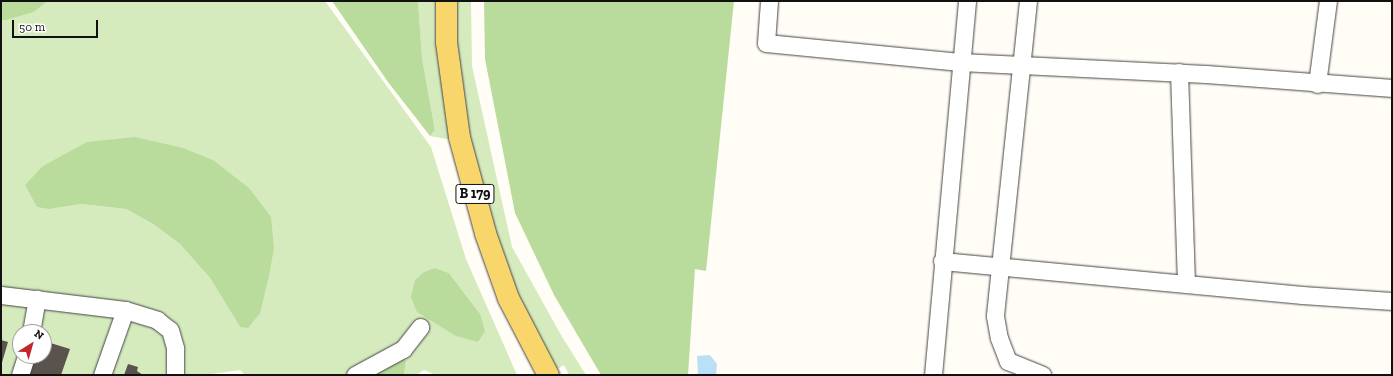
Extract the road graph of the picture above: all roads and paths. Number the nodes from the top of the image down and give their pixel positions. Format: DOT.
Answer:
graph roads {
  1 [pos="446,1"];
  2 [pos="769,1"];
  3 [pos="967,1"];
  4 [pos="1028,1"];
  5 [pos="1328,1"];
  6 [pos="960,62"];
  7 [pos="1022,65"];
  8 [pos="1179,72"];
  9 [pos="1317,84"];
  10 [pos="1392,88"];
  11 [pos="942,261"];
  12 [pos="1002,267"];
  13 [pos="1186,283"];
  14 [pos="1,295"];
  15 [pos="37,299"];
  16 [pos="1392,301"];
  17 [pos="125,310"];
  18 [pos="32,324"];
  19 [pos="420,327"];
  20 [pos="23,364"];
  21 [pos="20,375"];
  22 [pos="102,375"];
  23 [pos="175,375"];
  24 [pos="355,375"];
  25 [pos="548,375"];
  26 [pos="933,375"];
  27 [pos="1042,375"];
  1 -- 25 [label="main road, B 179"];
  2 -- 6 [label="lane"];
  3 -- 6 [label="lane"];
  4 -- 7 [label="lane"];
  5 -- 9 [label="lane"];
  6 -- 7 [label="lane"];
  6 -- 11 [label="lane"];
  7 -- 8 [label="lane"];
  7 -- 12 [label="lane"];
  8 -- 9 [label="lane"];
  8 -- 13 [label="lane"];
  9 -- 10 [label="lane"];
  11 -- 12 [label="lane"];
  11 -- 26 [label="lane"];
  12 -- 13 [label="lane"];
  12 -- 27 [label="lane"];
  13 -- 16 [label="lane"];
  14 -- 15 [label="lane"];
  15 -- 17 [label="lane"];
  15 -- 18 [label="lane"];
  17 -- 22 [label="lane"];
  17 -- 23 [label="lane"];
  19 -- 24 [label="lane"];
  20 -- 21 [label="lane"];
}
